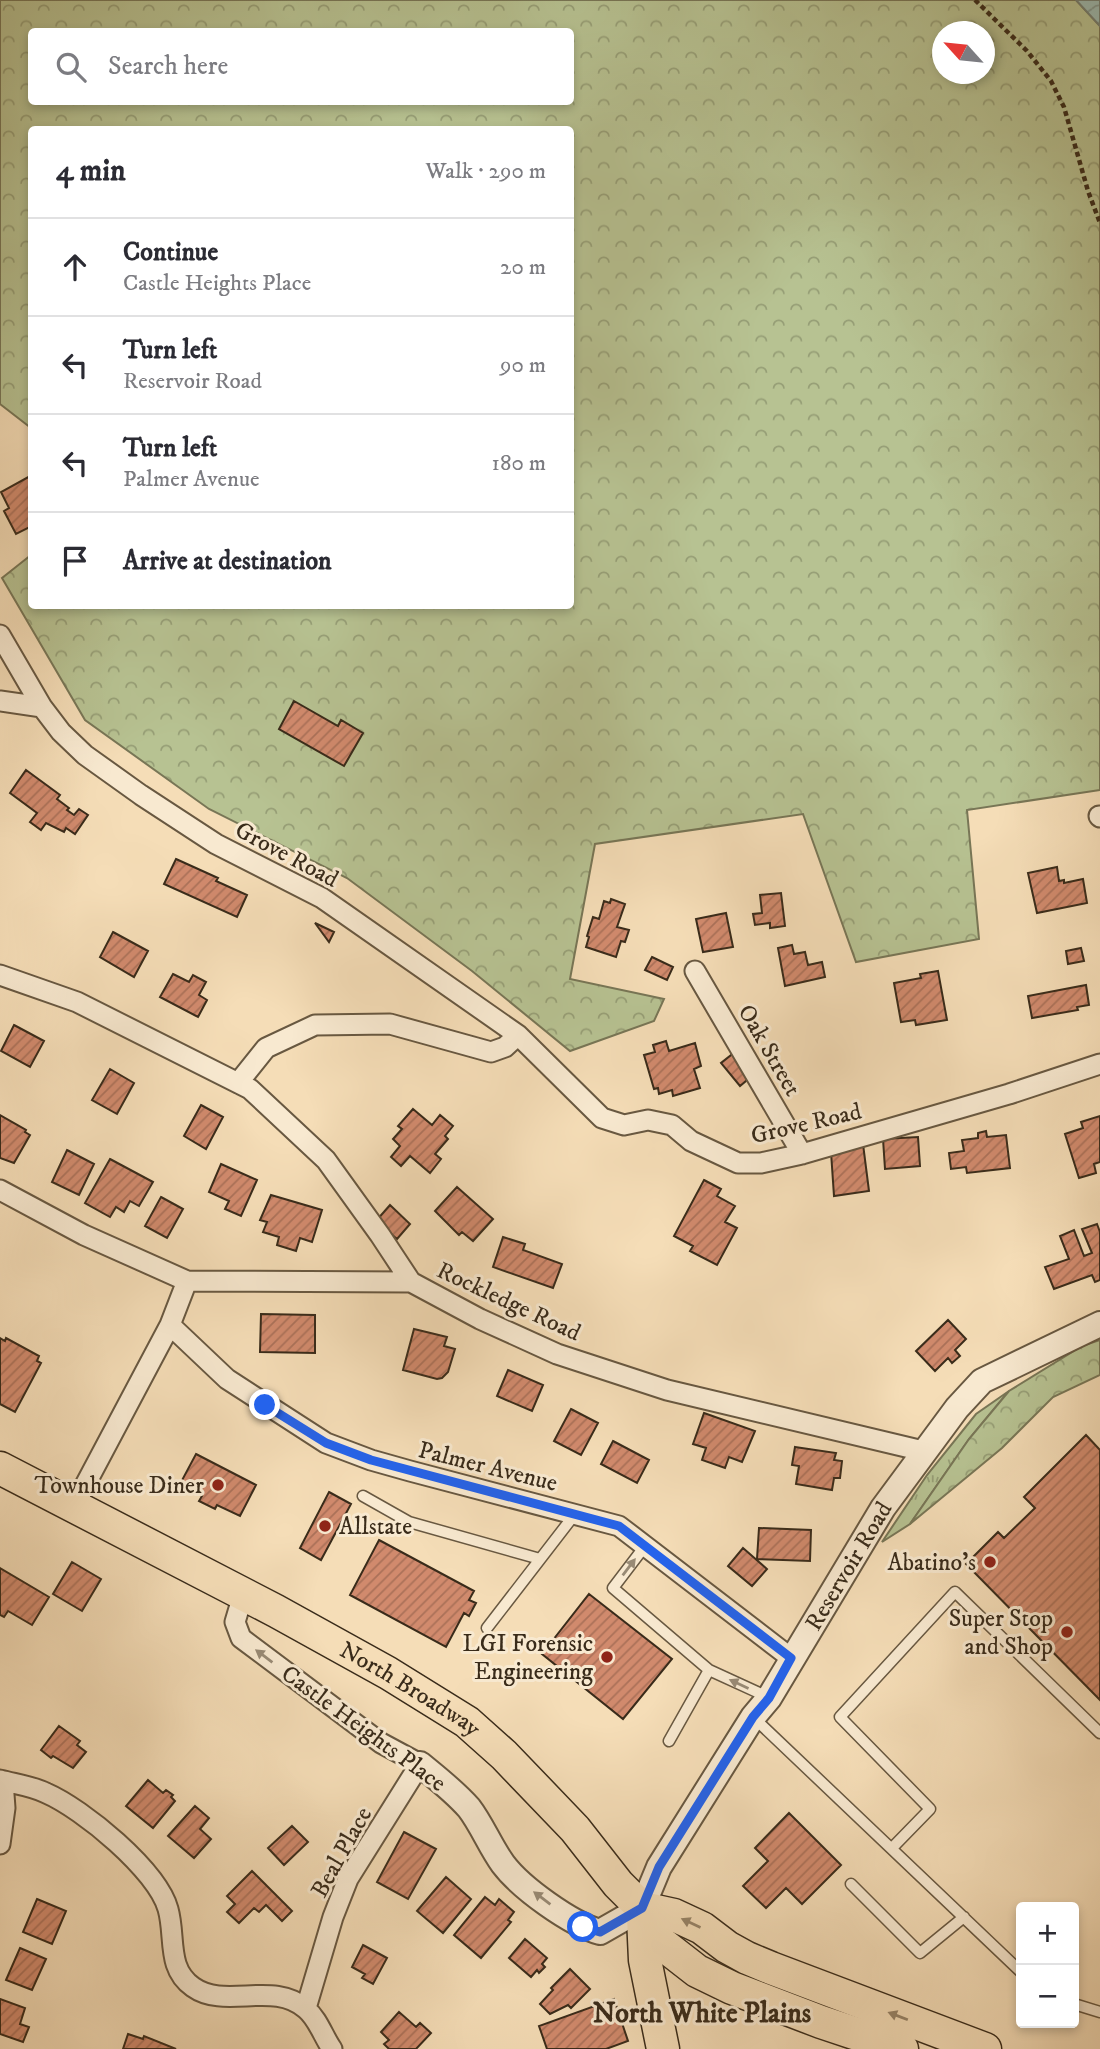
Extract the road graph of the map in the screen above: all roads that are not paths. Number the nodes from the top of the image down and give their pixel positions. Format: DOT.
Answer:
graph roads {
  1 [pos="0,635"];
  2 [pos="0,701"];
  3 [pos="42,707"];
  4 [pos="695,971"];
  5 [pos="0,975"];
  6 [pos="518,1035"];
  7 [pos="1100,1064"];
  8 [pos="238,1083"];
  9 [pos="802,1154"];
  10 [pos="0,1189"];
  11 [pos="411,1282"];
  12 [pos="184,1289"];
  13 [pos="1100,1324"];
  14 [pos="170,1325"];
  15 [pos="923,1451"];
  16 [pos="0,1468"];
  17 [pos="363,1496"];
  18 [pos="74,1506"];
  19 [pos="575,1513"];
  20 [pos="645,1546"];
  21 [pos="540,1559"];
  22 [pos="243,1595"];
  23 [pos="487,1628"];
  24 [pos="791,1658"];
  25 [pos="709,1670"];
  26 [pos="769,1698"];
  27 [pos="753,1717"];
  28 [pos="1100,1732"];
  29 [pos="669,1741"];
  30 [pos="420,1764"];
  31 [pos="2,1780"];
  32 [pos="0,1844"];
  33 [pos="892,1847"];
  34 [pos="851,1884"];
  35 [pos="642,1908"];
  36 [pos="964,1917"];
  37 [pos="1016,1967"];
  38 [pos="1079,2006"];
  39 [pos="306,2008"];
  40 [pos="1100,2012"];
  41 [pos="332,2049"];
  42 [pos="663,2049"];
  43 [pos="902,2049"];
  44 [pos="985,2049"];
  1 -- 3 [label="street, Grove Road"];
  2 -- 3 [label="street"];
  3 -- 6 [label="street, Grove Road"];
  4 -- 9 [label="street, Oak Street"];
  5 -- 8 [label="street"];
  6 -- 8 [label="street"];
  6 -- 9 [label="street, Grove Road"];
  7 -- 9 [label="street, Grove Road"];
  8 -- 11 [label="street"];
  10 -- 12 [label="street, Rockledge Road"];
  11 -- 12 [label="street, Rockledge Road"];
  11 -- 15 [label="street, Rockledge Road"];
  12 -- 14 [label="street"];
  13 -- 15 [label="street, Reservoir Road"];
  14 -- 18 [label="street"];
  14 -- 19 [label="street, Palmer Avenue"];
  15 -- 24 [label="street, Reservoir Road"];
  16 -- 18 [label="main road, North Broadway"];
  17 -- 21 [label="lane"];
  18 -- 22 [label="main road, North Broadway"];
  19 -- 20 [label="street, Palmer Avenue"];
  19 -- 21 [label="lane"];
  20 -- 24 [label="street, Palmer Avenue"];
  25 -- 20 [label="lane, one-way"];
  21 -- 23 [label="lane"];
  30 -- 22 [label="street, Castle Heights Place, one-way"];
  22 -- 35 [label="main road, North Broadway"];
  24 -- 26 [label="street, Reservoir Road"];
  26 -- 25 [label="lane, one-way"];
  25 -- 29 [label="lane"];
  26 -- 27 [label="street, Reservoir Road"];
  27 -- 33 [label="lane"];
  27 -- 35 [label="street, Reservoir Road"];
  28 -- 33 [label="lane"];
  35 -- 30 [label="street, Castle Heights Place, one-way"];
  30 -- 39 [label="street, Beal Place"];
  31 -- 32 [label="street"];
  31 -- 39 [label="street"];
  33 -- 36 [label="lane"];
  34 -- 36 [label="lane"];
  35 -- 42 [label="main road"];
  35 -- 43 [label="main road, North Broadway"];
  44 -- 35 [label="main road, one-way"];
  36 -- 37 [label="lane"];
  38 -- 40 [label="lane"];
  39 -- 41 [label="street"];
}
